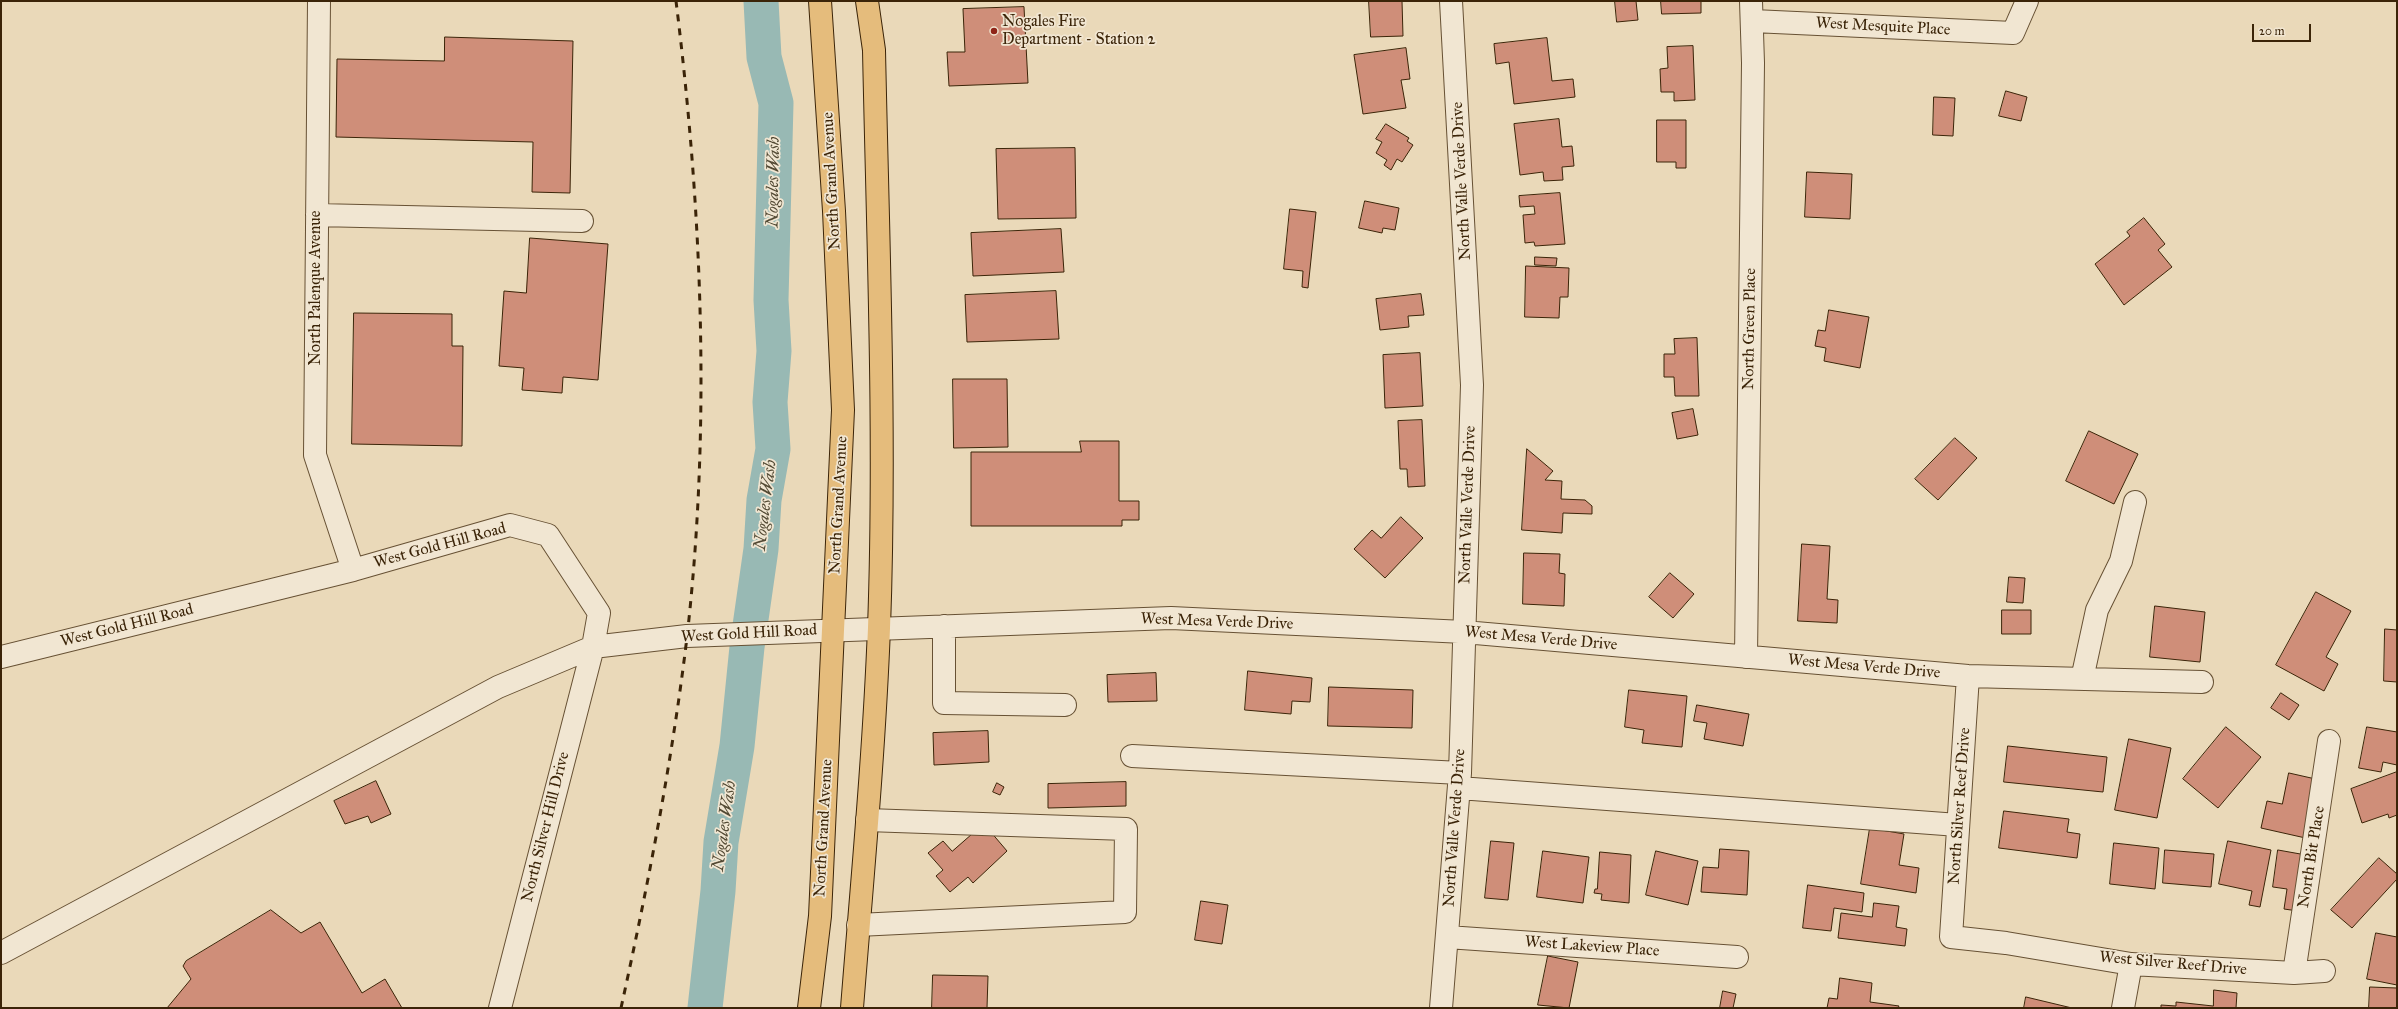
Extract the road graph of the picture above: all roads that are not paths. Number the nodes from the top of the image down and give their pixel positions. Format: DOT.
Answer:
graph roads {
  1 [pos="319,1"];
  2 [pos="820,1"];
  3 [pos="867,1"];
  4 [pos="1451,1"];
  5 [pos="2027,1"];
  6 [pos="1752,11"];
  7 [pos="317,215"];
  8 [pos="582,221"];
  9 [pos="2135,502"];
  10 [pos="352,570"];
  11 [pos="944,626"];
  12 [pos="879,628"];
  13 [pos="833,630"];
  14 [pos="1464,632"];
  15 [pos="593,647"];
  16 [pos="1,657"];
  17 [pos="1746,658"];
  18 [pos="1968,676"];
  19 [pos="2082,679"];
  20 [pos="2202,682"];
  21 [pos="1065,705"];
  22 [pos="2329,741"];
  23 [pos="1132,756"];
  24 [pos="1460,781"];
  25 [pos="867,820"];
  26 [pos="1958,824"];
  27 [pos="858,925"];
  28 [pos="1447,937"];
  29 [pos="1951,937"];
  30 [pos="1,953"];
  31 [pos="1736,957"];
  32 [pos="2131,964"];
  33 [pos="2324,971"];
  34 [pos="2294,973"];
  35 [pos="500,1008"];
  36 [pos="809,1008"];
  37 [pos="852,1008"];
  38 [pos="1441,1008"];
  39 [pos="2124,1008"];
  1 -- 7 [label="street, North Palenque Avenue"];
  2 -- 13 [label="main road, North Grand Avenue"];
  3 -- 12 [label="main road"];
  4 -- 14 [label="street, North Valle Verde Drive"];
  5 -- 6 [label="street, West Mesquite Place"];
  6 -- 17 [label="street, North Green Place"];
  7 -- 8 [label="street"];
  7 -- 10 [label="street, North Palenque Avenue"];
  9 -- 19 [label="street"];
  10 -- 15 [label="street, West Gold Hill Road"];
  10 -- 16 [label="street, West Gold Hill Road"];
  11 -- 12 [label="street, West Mesa Verde Drive"];
  11 -- 14 [label="street, West Mesa Verde Drive"];
  11 -- 21 [label="street"];
  12 -- 13 [label="street, West Gold Hill Road"];
  12 -- 25 [label="main road"];
  13 -- 15 [label="street, West Gold Hill Road"];
  13 -- 36 [label="main road, North Grand Avenue"];
  14 -- 17 [label="street, West Mesa Verde Drive"];
  14 -- 24 [label="street, North Valle Verde Drive"];
  15 -- 30 [label="street"];
  15 -- 35 [label="street, North Silver Hill Drive"];
  17 -- 18 [label="street, West Mesa Verde Drive"];
  18 -- 19 [label="street, West Mesa Verde Drive"];
  18 -- 26 [label="street, North Silver Reef Drive"];
  19 -- 20 [label="street, West Mesa Verde Drive"];
  22 -- 34 [label="street, North Bit Place"];
  23 -- 24 [label="street"];
  24 -- 26 [label="street"];
  24 -- 28 [label="street, North Valle Verde Drive"];
  25 -- 27 [label="main road"];
  25 -- 27 [label="street"];
  26 -- 29 [label="street, North Silver Reef Drive"];
  27 -- 37 [label="main road"];
  28 -- 31 [label="street, West Lakeview Place"];
  28 -- 38 [label="street, North Valle Verde Drive"];
  29 -- 32 [label="street, West Silver Reef Drive"];
  32 -- 34 [label="street, West Silver Reef Drive"];
  32 -- 39 [label="street"];
  33 -- 34 [label="street, West Silver Reef Drive"];
}
